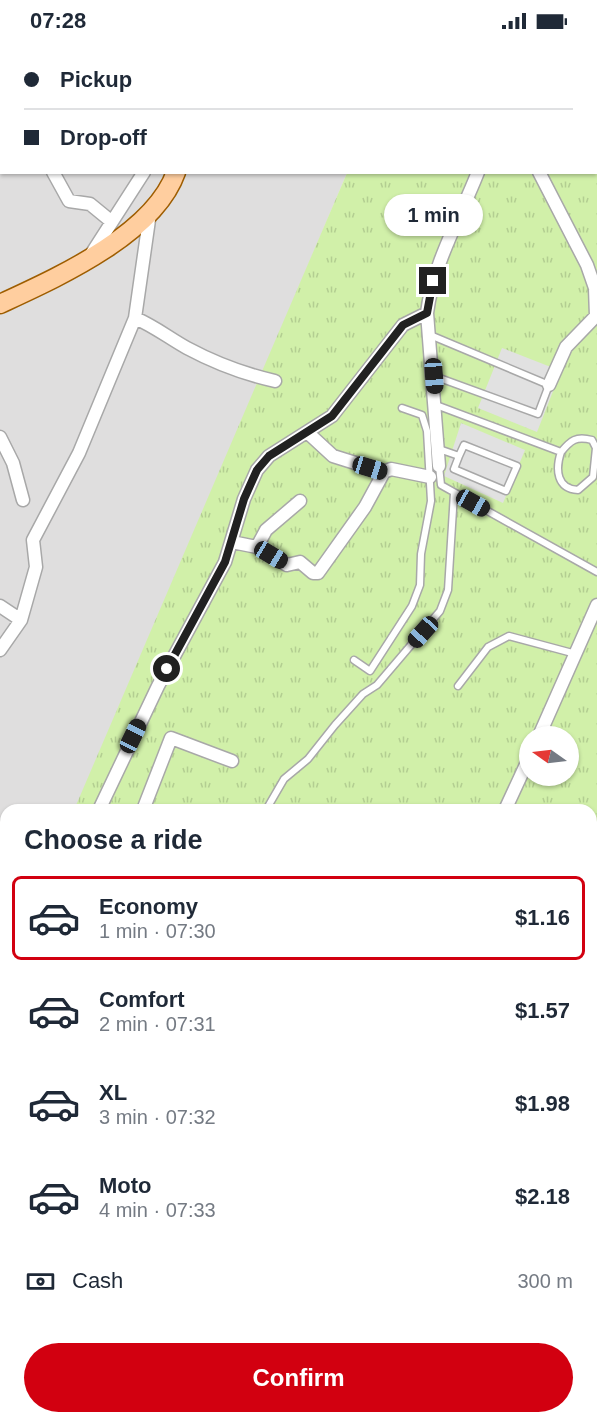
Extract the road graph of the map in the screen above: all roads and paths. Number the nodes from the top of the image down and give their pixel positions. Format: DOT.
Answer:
graph roads {
  1 [pos="51,174"];
  2 [pos="143,174"];
  3 [pos="175,174"];
  4 [pos="477,174"];
  5 [pos="540,174"];
  6 [pos="150,213"];
  7 [pos="112,222"];
  8 [pos="87,260"];
  9 [pos="0,304"];
  10 [pos="427,313"];
  11 [pos="596,316"];
  12 [pos="135,318"];
  13 [pos="430,335"];
  14 [pos="434,376"];
  15 [pos="274,381"];
  16 [pos="549,385"];
  17 [pos="436,405"];
  18 [pos="402,408"];
  19 [pos="307,432"];
  20 [pos="0,437"];
  21 [pos="439,449"];
  22 [pos="561,452"];
  23 [pos="459,456"];
  24 [pos="439,466"];
  25 [pos="384,472"];
  26 [pos="430,477"];
  27 [pos="454,493"];
  28 [pos="23,500"];
  29 [pos="300,501"];
  30 [pos="232,542"];
  31 [pos="257,547"];
  32 [pos="597,572"];
  33 [pos="597,605"];
  34 [pos="0,606"];
  35 [pos="21,620"];
  36 [pos="0,650"];
  37 [pos="576,654"];
  38 [pos="354,660"];
  39 [pos="458,686"];
  40 [pos="543,726"];
  41 [pos="232,761"];
  42 [pos="519,784"];
  43 [pos="102,804"];
  44 [pos="145,804"];
  45 [pos="269,804"];
  46 [pos="511,804"];
  1 -- 7 [label="street"];
  2 -- 7 [label="street"];
  3 -- 6 [label="main road"];
  4 -- 10 [label="street"];
  5 -- 11 [label="street"];
  6 -- 8 [label="main road"];
  6 -- 12 [label="street"];
  7 -- 8 [label="street"];
  8 -- 9 [label="main road"];
  10 -- 13 [label="street"];
  10 -- 19 [label="street"];
  11 -- 16 [label="street"];
  12 -- 15 [label="street"];
  12 -- 35 [label="street"];
  13 -- 14 [label="street"];
  13 -- 16 [label="lane"];
  14 -- 16 [label="lane"];
  14 -- 17 [label="street"];
  17 -- 21 [label="street"];
  17 -- 22 [label="lane"];
  18 -- 26 [label="lane"];
  19 -- 25 [label="street"];
  19 -- 30 [label="street"];
  20 -- 28 [label="street"];
  21 -- 23 [label="lane"];
  21 -- 24 [label="street"];
  22 -- 22 [label="lane"];
  23 -- 23 [label="lane"];
  24 -- 27 [label="lane"];
  25 -- 26 [label="street"];
  25 -- 31 [label="street"];
  26 -- 38 [label="lane"];
  27 -- 32 [label="lane"];
  27 -- 45 [label="lane"];
  29 -- 31 [label="street"];
  30 -- 31 [label="street"];
  30 -- 43 [label="street"];
  33 -- 37 [label="street"];
  34 -- 35 [label="street"];
  35 -- 36 [label="street"];
  37 -- 39 [label="lane"];
  37 -- 40 [label="street"];
  41 -- 44 [label="street"];
  42 -- 46 [label="street"];
}
